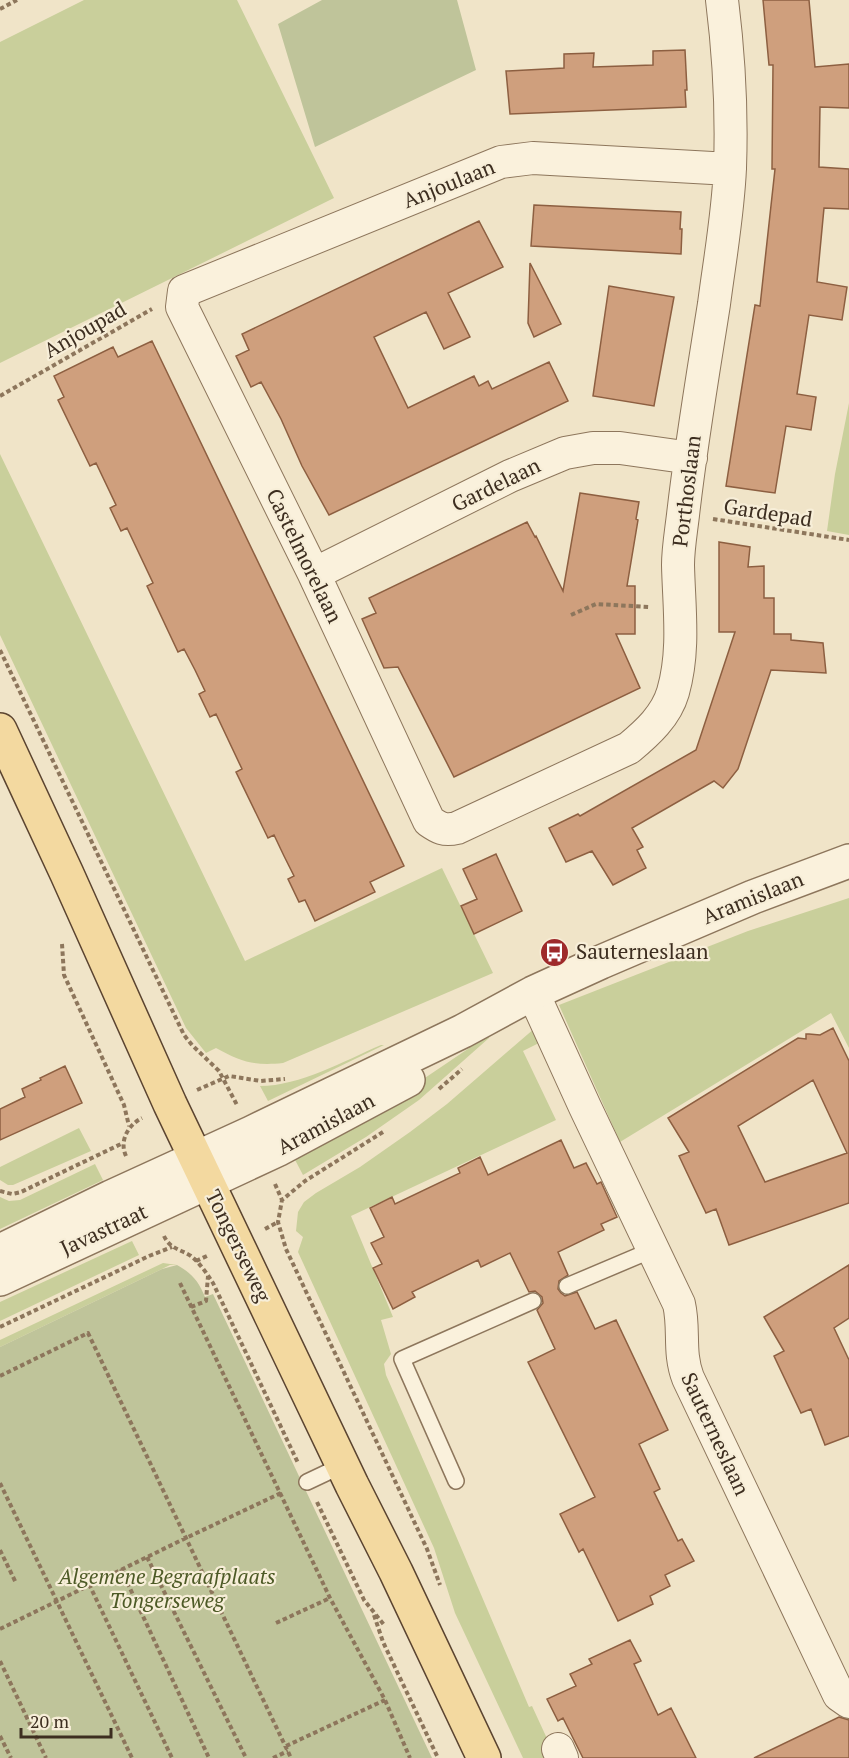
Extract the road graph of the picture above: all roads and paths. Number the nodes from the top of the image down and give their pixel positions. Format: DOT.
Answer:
graph roads {
  1 [pos="17,0"];
  2 [pos="722,0"];
  3 [pos="0,9"];
  4 [pos="730,169"];
  5 [pos="184,291"];
  6 [pos="0,396"];
  7 [pos="691,458"];
  8 [pos="683,514"];
  9 [pos="849,540"];
  10 [pos="314,574"];
  11 [pos="680,609"];
  12 [pos="572,615"];
  13 [pos="0,650"];
  14 [pos="0,730"];
  15 [pos="429,821"];
  16 [pos="849,861"];
  17 [pos="62,949"];
  18 [pos="533,993"];
  19 [pos="224,1077"];
  20 [pos="201,1088"];
  21 [pos="238,1108"];
  22 [pos="148,1115"];
  23 [pos="129,1127"];
  24 [pos="202,1170"];
  25 [pos="297,1187"];
  26 [pos="0,1191"];
  27 [pos="278,1222"];
  28 [pos="257,1232"];
  29 [pos="652,1250"];
  30 [pos="0,1251"];
  31 [pos="207,1256"];
  32 [pos="196,1261"];
  33 [pos="208,1275"];
  34 [pos="0,1279"];
  35 [pos="180,1283"];
  36 [pos="567,1286"];
  37 [pos="533,1301"];
  38 [pos="191,1306"];
  39 [pos="0,1327"];
  40 [pos="0,1376"];
  41 [pos="343,1465"];
  42 [pos="456,1481"];
  43 [pos="307,1482"];
  44 [pos="0,1483"];
  45 [pos="281,1494"];
  46 [pos="7,1498"];
  47 [pos="0,1501"];
  48 [pos="186,1538"];
  49 [pos="0,1550"];
  50 [pos="147,1557"];
  51 [pos="121,1569"];
  52 [pos="16,1583"];
  53 [pos="90,1584"];
  54 [pos="442,1592"];
  55 [pos="330,1598"];
  56 [pos="56,1600"];
  57 [pos="276,1623"];
  58 [pos="0,1629"];
  59 [pos="0,1661"];
  60 [pos="102,1697"];
  61 [pos="97,1700"];
  62 [pos="385,1700"];
  63 [pos="849,1702"];
  64 [pos="0,1736"];
  65 [pos="287,1749"];
  66 [pos="11,1758"];
  67 [pos="46,1758"];
  68 [pos="132,1758"];
  69 [pos="172,1758"];
  70 [pos="209,1758"];
  71 [pos="246,1758"];
  72 [pos="273,1758"];
  73 [pos="291,1758"];
  74 [pos="410,1758"];
  75 [pos="438,1758"];
  76 [pos="484,1758"];
  1 -- 3 [label="path"];
  2 -- 4 [label="street, Porthoslaan"];
  4 -- 5 [label="street, Anjoulaan"];
  4 -- 7 [label="street, Porthoslaan"];
  5 -- 6 [label="path, Anjoupad"];
  5 -- 10 [label="street, Castelmorelaan"];
  7 -- 8 [label="street, Porthoslaan"];
  7 -- 10 [label="street, Gardelaan"];
  8 -- 9 [label="path, Gardepad"];
  8 -- 11 [label="street, Porthoslaan"];
  10 -- 15 [label="street, Castelmorelaan"];
  11 -- 12 [label="path"];
  11 -- 15 [label="street, Porthoslaan"];
  13 -- 19 [label="path"];
  14 -- 24 [label="main road, Tongerseweg"];
  16 -- 18 [label="street, Aramislaan"];
  17 -- 23 [label="path"];
  18 -- 24 [label="street, Aramislaan"];
  18 -- 29 [label="street, Sauterneslaan"];
  19 -- 20 [label="path"];
  19 -- 21 [label="path"];
  22 -- 23 [label="path"];
  23 -- 26 [label="path"];
  24 -- 30 [label="street, Javastraat"];
  24 -- 34 [label="street, Javastraat"];
  24 -- 41 [label="main road, Tongerseweg"];
  25 -- 27 [label="path"];
  27 -- 28 [label="path"];
  27 -- 54 [label="path"];
  29 -- 36 [label="lane"];
  29 -- 63 [label="street, Sauterneslaan"];
  31 -- 32 [label="path"];
  32 -- 33 [label="path"];
  32 -- 39 [label="path"];
  33 -- 38 [label="path"];
  33 -- 43 [label="path"];
  35 -- 38 [label="path"];
  37 -- 42 [label="lane"];
  38 -- 45 [label="path"];
  40 -- 48 [label="path"];
  41 -- 43 [label="lane"];
  41 -- 76 [label="main road, Tongerseweg"];
  43 -- 45 [label="path"];
  43 -- 75 [label="path"];
  44 -- 46 [label="path"];
  45 -- 48 [label="path"];
  45 -- 55 [label="path"];
  46 -- 47 [label="path"];
  46 -- 56 [label="path"];
  48 -- 50 [label="path"];
  48 -- 65 [label="path"];
  49 -- 52 [label="path"];
  50 -- 51 [label="path"];
  50 -- 71 [label="path"];
  51 -- 53 [label="path"];
  51 -- 70 [label="path"];
  53 -- 56 [label="path"];
  53 -- 69 [label="path"];
  55 -- 57 [label="path"];
  55 -- 62 [label="path"];
  56 -- 58 [label="path"];
  56 -- 60 [label="path"];
  59 -- 67 [label="path"];
  60 -- 61 [label="path"];
  60 -- 68 [label="path"];
  62 -- 65 [label="path"];
  62 -- 74 [label="path"];
  64 -- 66 [label="path"];
  65 -- 72 [label="path"];
  65 -- 73 [label="path"];
}
